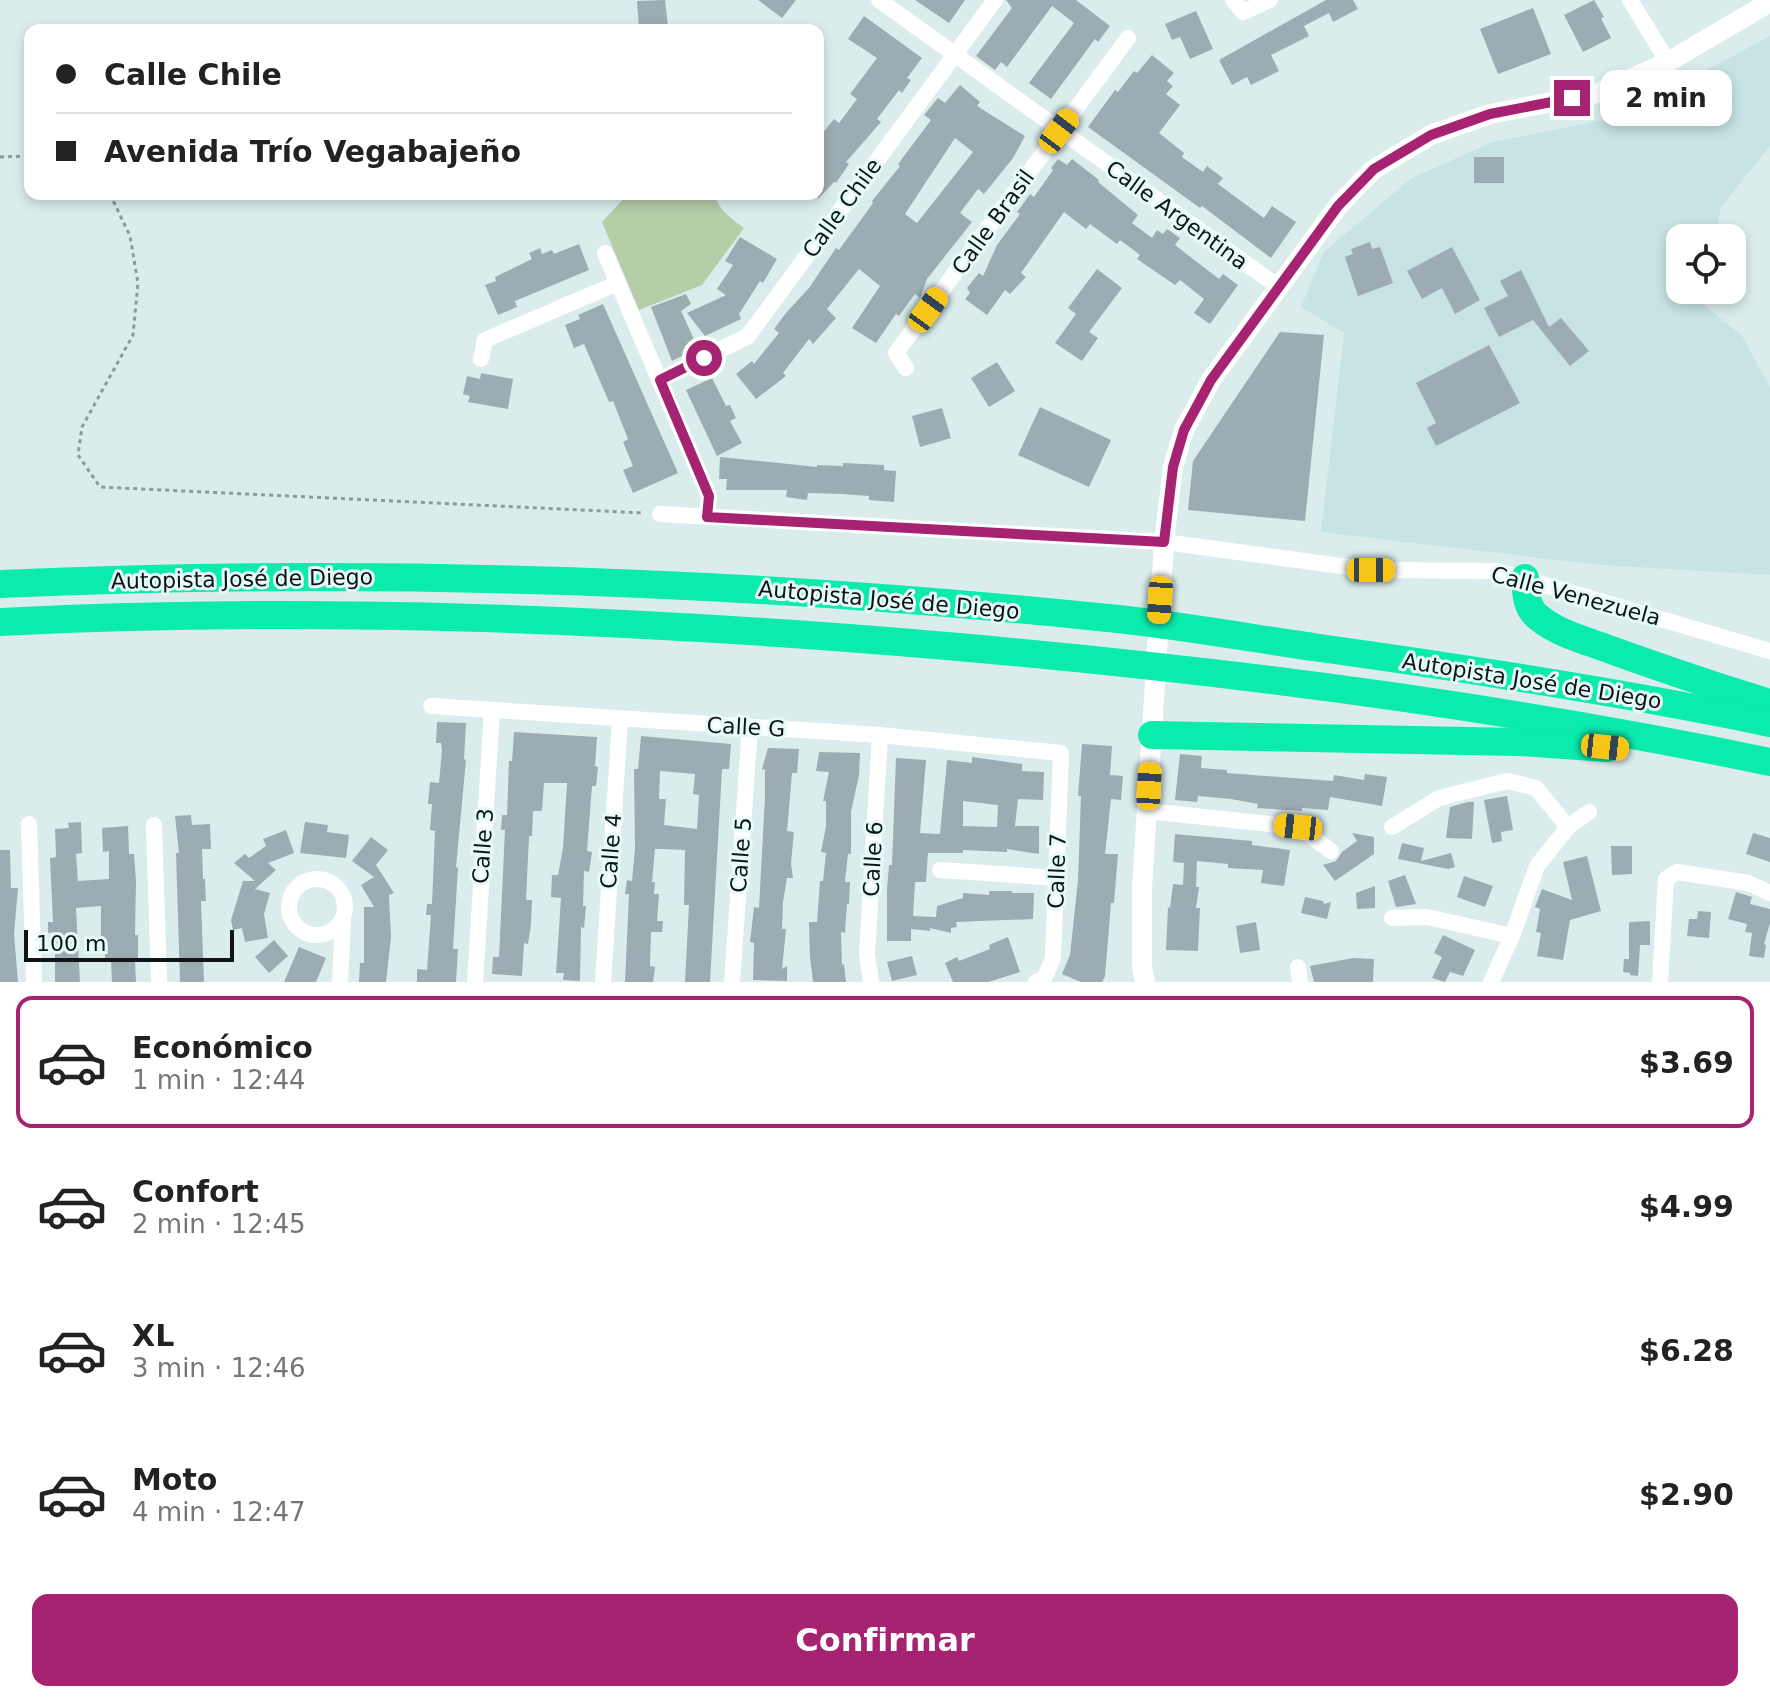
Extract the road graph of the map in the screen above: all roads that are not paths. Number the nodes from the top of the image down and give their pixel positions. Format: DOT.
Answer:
graph roads {
  1 [pos="879,0"];
  2 [pos="995,0"];
  3 [pos="1233,0"];
  4 [pos="1270,0"];
  5 [pos="1630,0"];
  6 [pos="1770,2"];
  7 [pos="1128,38"];
  8 [pos="955,56"];
  9 [pos="1668,62"];
  10 [pos="1059,131"];
  11 [pos="605,253"];
  12 [pos="618,283"];
  13 [pos="1280,288"];
  14 [pos="481,359"];
  15 [pos="906,368"];
  16 [pos="660,380"];
  17 [pos="660,514"];
  18 [pos="707,517"];
  19 [pos="1164,542"];
  20 [pos="1525,578"];
  21 [pos="0,584"];
  22 [pos="0,622"];
  23 [pos="1770,651"];
  24 [pos="1770,703"];
  25 [pos="431,706"];
  26 [pos="492,710"];
  27 [pos="620,720"];
  28 [pos="1770,723"];
  29 [pos="750,727"];
  30 [pos="880,735"];
  31 [pos="1152,735"];
  32 [pos="1719,752"];
  33 [pos="1061,753"];
  34 [pos="1770,762"];
  35 [pos="1148,811"];
  36 [pos="1589,812"];
  37 [pos="29,824"];
  38 [pos="154,825"];
  39 [pos="1392,827"];
  40 [pos="1568,827"];
  41 [pos="1331,851"];
  42 [pos="940,870"];
  43 [pos="1058,878"];
  44 [pos="1770,893"];
  45 [pos="1392,918"];
  46 [pos="343,920"];
  47 [pos="1512,936"];
  48 [pos="34,982"];
  49 [pos="159,982"];
  50 [pos="340,982"];
  51 [pos="475,982"];
  52 [pos="603,982"];
  53 [pos="732,982"];
  54 [pos="871,982"];
  55 [pos="1036,982"];
  56 [pos="1145,982"];
  57 [pos="1491,982"];
  58 [pos="1660,982"];
  1 -- 8 [label="street, Calle Argentina"];
  2 -- 8 [label="street, Calle Chile"];
  3 -- 4 [label="street"];
  5 -- 9 [label="street"];
  6 -- 9 [label="street"];
  7 -- 10 [label="street, Calle Brasil"];
  8 -- 10 [label="street, Calle Argentina"];
  8 -- 16 [label="street, Calle Chile"];
  9 -- 13 [label="street"];
  10 -- 13 [label="street, Calle Argentina"];
  10 -- 15 [label="street, Calle Brasil"];
  11 -- 12 [label="street"];
  12 -- 14 [label="street"];
  12 -- 16 [label="street"];
  13 -- 19 [label="street"];
  16 -- 18 [label="street"];
  17 -- 18 [label="street, Calle Venezuela"];
  18 -- 19 [label="street, Calle Venezuela"];
  19 -- 20 [label="street, Calle Venezuela"];
  19 -- 31 [label="street"];
  20 -- 23 [label="street, Calle Venezuela"];
  20 -- 24 [label="highway"];
  21 -- 28 [label="highway, Autopista José de Diego"];
  22 -- 32 [label="highway, Autopista José de Diego"];
  25 -- 26 [label="street, Calle G"];
  26 -- 27 [label="street, Calle G"];
  26 -- 51 [label="street, Calle 3"];
  27 -- 29 [label="street, Calle G"];
  27 -- 52 [label="street, Calle 4"];
  29 -- 30 [label="street, Calle G"];
  29 -- 53 [label="street, Calle 5"];
  30 -- 33 [label="street, Calle G"];
  30 -- 54 [label="street, Calle 6"];
  31 -- 32 [label="highway"];
  31 -- 35 [label="street"];
  32 -- 34 [label="highway, Autopista José de Diego"];
  33 -- 43 [label="street, Calle 7"];
  35 -- 41 [label="street"];
  35 -- 56 [label="street"];
  36 -- 40 [label="street"];
  37 -- 48 [label="street"];
  38 -- 49 [label="street"];
  39 -- 40 [label="street"];
  40 -- 47 [label="street"];
  42 -- 43 [label="street"];
  43 -- 55 [label="street, Calle 7"];
  44 -- 58 [label="street"];
  45 -- 47 [label="street"];
  46 -- 50 [label="street"];
  47 -- 57 [label="street"];
}
